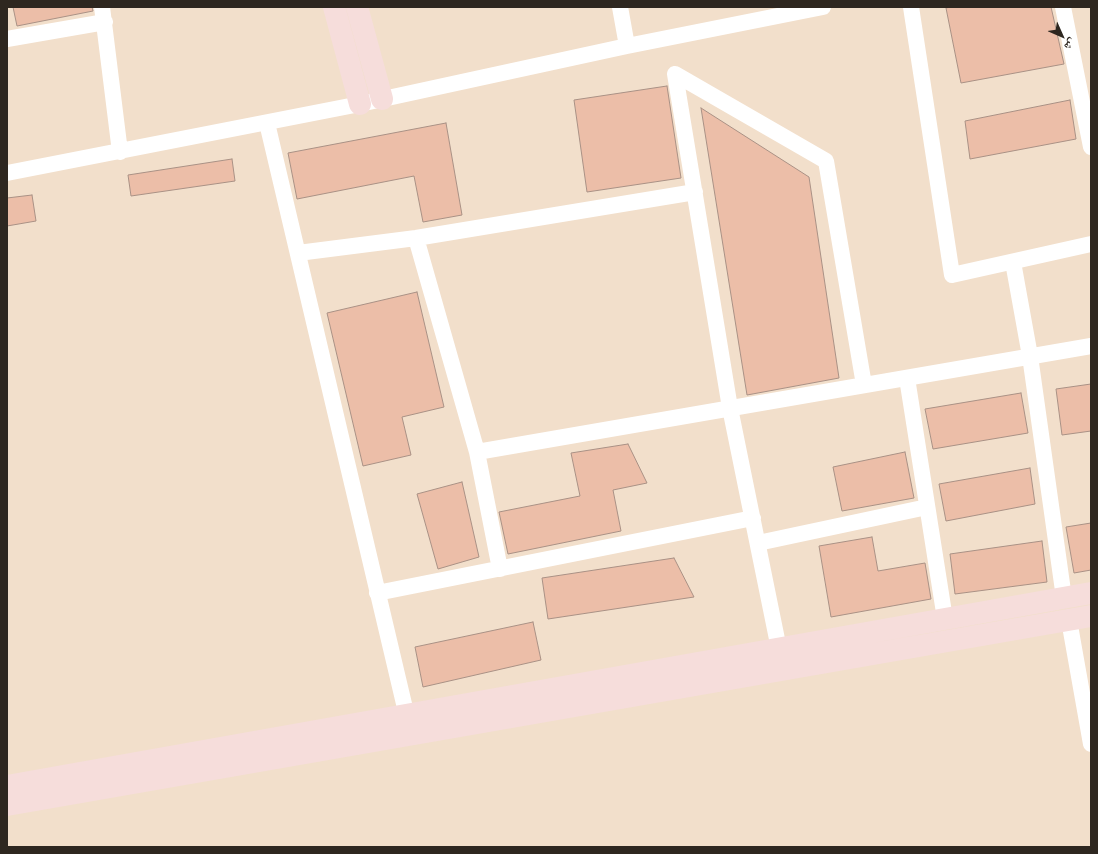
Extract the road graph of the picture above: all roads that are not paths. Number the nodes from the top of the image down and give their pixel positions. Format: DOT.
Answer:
graph roads {
  1 [pos="334,7"];
  2 [pos="357,7"];
  3 [pos="620,7"];
  4 [pos="823,7"];
  5 [pos="911,7"];
  6 [pos="1064,7"];
  7 [pos="103,14"];
  8 [pos="7,39"];
  9 [pos="627,46"];
  10 [pos="382,99"];
  11 [pos="360,104"];
  12 [pos="268,123"];
  13 [pos="1091,147"];
  14 [pos="120,152"];
  15 [pos="7,173"];
  16 [pos="695,192"];
  17 [pos="416,238"];
  18 [pos="1091,244"];
  19 [pos="298,253"];
  20 [pos="1013,262"];
  21 [pos="1091,346"];
  22 [pos="1030,356"];
  23 [pos="907,378"];
  24 [pos="864,385"];
  25 [pos="730,408"];
  26 [pos="477,452"];
  27 [pos="927,507"];
  28 [pos="752,518"];
  29 [pos="758,543"];
  30 [pos="500,569"];
  31 [pos="377,593"];
  32 [pos="1091,593"];
  33 [pos="1064,598"];
  34 [pos="1091,616"];
  35 [pos="945,619"];
  36 [pos="1069,620"];
  37 [pos="779,649"];
  38 [pos="408,725"];
  39 [pos="1091,744"];
  40 [pos="7,786"];
  41 [pos="7,805"];
  1 -- 11 [label="street"];
  2 -- 10 [label="street"];
  3 -- 9 [label="street"];
  4 -- 9 [label="street"];
  5 -- 20 [label="street"];
  6 -- 13 [label="street"];
  7 -- 8 [label="street"];
  7 -- 14 [label="street"];
  9 -- 10 [label="street"];
  10 -- 11 [label="street"];
  11 -- 12 [label="street"];
  12 -- 14 [label="street"];
  12 -- 19 [label="street"];
  14 -- 15 [label="street"];
  16 -- 17 [label="street"];
  16 -- 24 [label="street"];
  16 -- 25 [label="street"];
  17 -- 19 [label="street"];
  17 -- 26 [label="street"];
  18 -- 20 [label="street"];
  19 -- 31 [label="street"];
  20 -- 22 [label="street"];
  21 -- 22 [label="street"];
  22 -- 23 [label="street"];
  22 -- 33 [label="street"];
  23 -- 24 [label="street"];
  23 -- 27 [label="street"];
  24 -- 25 [label="street"];
  25 -- 26 [label="street"];
  25 -- 28 [label="street"];
  26 -- 30 [label="street"];
  27 -- 29 [label="street"];
  27 -- 35 [label="street"];
  28 -- 29 [label="street"];
  28 -- 30 [label="street"];
  29 -- 37 [label="street"];
  30 -- 31 [label="street"];
  31 -- 38 [label="street"];
  32 -- 33 [label="street"];
  33 -- 35 [label="street"];
  34 -- 36 [label="street"];
  35 -- 37 [label="street"];
  36 -- 38 [label="street"];
  36 -- 39 [label="street"];
  37 -- 38 [label="street"];
  38 -- 40 [label="street"];
  38 -- 41 [label="street"];
}
